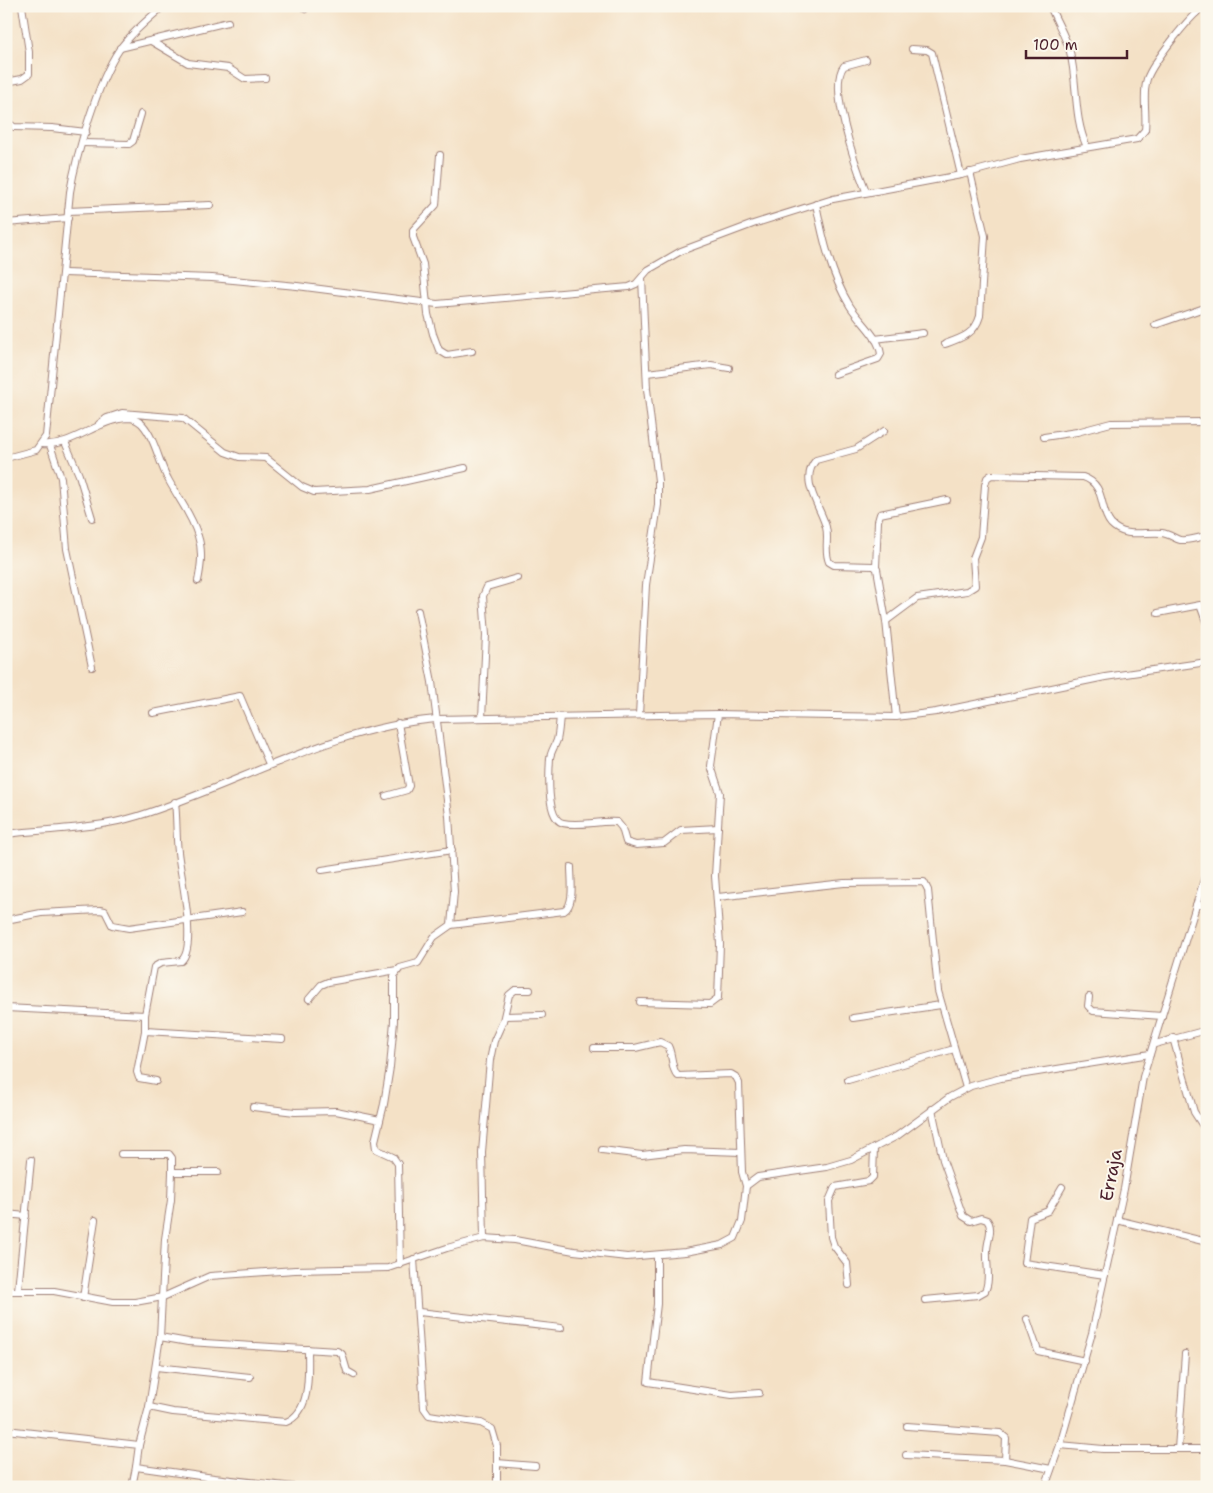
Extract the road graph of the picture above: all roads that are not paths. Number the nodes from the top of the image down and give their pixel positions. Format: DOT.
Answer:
graph roads {
  1 [pos="22,6"];
  2 [pos="163,6"];
  3 [pos="1050,6"];
  4 [pos="1191,6"];
  5 [pos="1204,6"];
  6 [pos="1196,13"];
  7 [pos="228,22"];
  8 [pos="151,41"];
  9 [pos="120,48"];
  10 [pos="912,49"];
  11 [pos="866,60"];
  12 [pos="265,78"];
  13 [pos="6,82"];
  14 [pos="6,92"];
  15 [pos="6,98"];
  16 [pos="6,111"];
  17 [pos="141,114"];
  18 [pos="86,132"];
  19 [pos="82,143"];
  20 [pos="1087,147"];
  21 [pos="440,155"];
  22 [pos="970,172"];
  23 [pos="961,175"];
  24 [pos="866,191"];
  25 [pos="816,204"];
  26 [pos="210,205"];
  27 [pos="68,215"];
  28 [pos="6,223"];
  29 [pos="64,272"];
  30 [pos="642,278"];
  31 [pos="427,304"];
  32 [pos="1207,307"];
  33 [pos="1155,325"];
  34 [pos="922,333"];
  35 [pos="875,339"];
  36 [pos="945,344"];
  37 [pos="472,351"];
  38 [pos="729,368"];
  39 [pos="647,373"];
  40 [pos="835,374"];
  41 [pos="1207,422"];
  42 [pos="100,424"];
  43 [pos="884,431"];
  44 [pos="1044,437"];
  45 [pos="65,442"];
  46 [pos="42,444"];
  47 [pos="50,445"];
  48 [pos="6,458"];
  49 [pos="465,468"];
  50 [pos="947,500"];
  51 [pos="92,518"];
  52 [pos="1207,536"];
  53 [pos="876,567"];
  54 [pos="517,578"];
  55 [pos="198,581"];
  56 [pos="418,611"];
  57 [pos="1158,613"];
  58 [pos="886,621"];
  59 [pos="1207,624"];
  60 [pos="1207,662"];
  61 [pos="92,667"];
  62 [pos="153,714"];
  63 [pos="718,714"];
  64 [pos="639,716"];
  65 [pos="560,717"];
  66 [pos="896,717"];
  67 [pos="482,718"];
  68 [pos="436,719"];
  69 [pos="398,723"];
  70 [pos="269,764"];
  71 [pos="386,796"];
  72 [pos="175,802"];
  73 [pos="718,828"];
  74 [pos="6,834"];
  75 [pos="452,850"];
  76 [pos="571,867"];
  77 [pos="322,870"];
  78 [pos="1207,870"];
  79 [pos="718,897"];
  80 [pos="1207,905"];
  81 [pos="1196,906"];
  82 [pos="242,912"];
  83 [pos="187,919"];
  84 [pos="6,920"];
  85 [pos="452,925"];
  86 [pos="397,970"];
  87 [pos="530,990"];
  88 [pos="1089,997"];
  89 [pos="309,999"];
  90 [pos="640,1002"];
  91 [pos="941,1005"];
  92 [pos="6,1008"];
  93 [pos="145,1015"];
  94 [pos="542,1015"];
  95 [pos="505,1016"];
  96 [pos="1162,1016"];
  97 [pos="853,1018"];
  98 [pos="1207,1030"];
  99 [pos="145,1031"];
  100 [pos="1173,1038"];
  101 [pos="282,1039"];
  102 [pos="1155,1044"];
  103 [pos="594,1048"];
  104 [pos="954,1048"];
  105 [pos="1150,1054"];
  106 [pos="848,1080"];
  107 [pos="156,1081"];
  108 [pos="966,1088"];
  109 [pos="253,1107"];
  110 [pos="932,1110"];
  111 [pos="380,1120"];
  112 [pos="1207,1132"];
  113 [pos="874,1148"];
  114 [pos="602,1150"];
  115 [pos="741,1152"];
  116 [pos="121,1154"];
  117 [pos="31,1160"];
  118 [pos="172,1172"];
  119 [pos="218,1172"];
  120 [pos="746,1186"];
  121 [pos="1062,1188"];
  122 [pos="6,1214"];
  123 [pos="26,1216"];
  124 [pos="96,1220"];
  125 [pos="1117,1220"];
  126 [pos="484,1238"];
  127 [pos="1207,1242"];
  128 [pos="657,1256"];
  129 [pos="414,1260"];
  130 [pos="400,1265"];
  131 [pos="1105,1275"];
  132 [pos="849,1285"];
  133 [pos="18,1290"];
  134 [pos="6,1291"];
  135 [pos="163,1297"];
  136 [pos="83,1298"];
  137 [pos="925,1300"];
  138 [pos="419,1312"];
  139 [pos="1027,1319"];
  140 [pos="562,1328"];
  141 [pos="160,1337"];
  142 [pos="308,1349"];
  143 [pos="1186,1354"];
  144 [pos="1084,1361"];
  145 [pos="156,1367"];
  146 [pos="354,1375"];
  147 [pos="250,1377"];
  148 [pos="759,1393"];
  149 [pos="149,1407"];
  150 [pos="907,1426"];
  151 [pos="6,1430"];
  152 [pos="139,1445"];
  153 [pos="1060,1445"];
  154 [pos="1178,1449"];
  155 [pos="1207,1449"];
  156 [pos="906,1455"];
  157 [pos="1006,1460"];
  158 [pos="497,1463"];
  159 [pos="536,1466"];
  160 [pos="136,1467"];
  161 [pos="1051,1468"];
  162 [pos="132,1487"];
  163 [pos="294,1487"];
  164 [pos="497,1487"];
  165 [pos="1045,1487"];
  1 -- 13 [label="street"];
  2 -- 9 [label="street"];
  3 -- 20 [label="street"];
  4 -- 6 [label="street"];
  5 -- 6 [label="street"];
  6 -- 20 [label="street"];
  7 -- 8 [label="street"];
  8 -- 9 [label="street"];
  8 -- 12 [label="street"];
  9 -- 18 [label="street"];
  10 -- 23 [label="street"];
  11 -- 24 [label="street"];
  14 -- 15 [label="street"];
  16 -- 18 [label="street"];
  17 -- 19 [label="street"];
  18 -- 19 [label="street"];
  19 -- 27 [label="street"];
  20 -- 22 [label="street"];
  21 -- 31 [label="street"];
  22 -- 23 [label="street"];
  22 -- 36 [label="street"];
  23 -- 24 [label="street"];
  24 -- 25 [label="street"];
  25 -- 30 [label="street"];
  25 -- 35 [label="street"];
  26 -- 27 [label="street"];
  27 -- 28 [label="street"];
  27 -- 29 [label="street"];
  29 -- 31 [label="street"];
  29 -- 46 [label="street"];
  30 -- 31 [label="street"];
  30 -- 39 [label="street"];
  31 -- 37 [label="street"];
  32 -- 33 [label="street"];
  34 -- 35 [label="street"];
  35 -- 40 [label="street"];
  38 -- 39 [label="street"];
  39 -- 64 [label="street"];
  41 -- 44 [label="street"];
  42 -- 45 [label="street"];
  42 -- 49 [label="street"];
  42 -- 55 [label="street"];
  43 -- 53 [label="street"];
  45 -- 47 [label="street"];
  45 -- 51 [label="street"];
  46 -- 47 [label="street"];
  46 -- 48 [label="street"];
  47 -- 61 [label="street"];
  50 -- 53 [label="street"];
  52 -- 58 [label="street"];
  53 -- 58 [label="street"];
  54 -- 67 [label="street"];
  56 -- 68 [label="street"];
  57 -- 59 [label="street"];
  58 -- 66 [label="street"];
  60 -- 66 [label="street"];
  62 -- 70 [label="street"];
  63 -- 64 [label="street"];
  63 -- 66 [label="street"];
  63 -- 73 [label="street"];
  64 -- 65 [label="street"];
  65 -- 67 [label="street"];
  65 -- 73 [label="street"];
  67 -- 68 [label="street"];
  68 -- 69 [label="street"];
  68 -- 75 [label="street"];
  69 -- 70 [label="street"];
  69 -- 71 [label="street"];
  70 -- 72 [label="street"];
  72 -- 74 [label="street"];
  72 -- 83 [label="street"];
  73 -- 79 [label="street"];
  75 -- 77 [label="street"];
  75 -- 85 [label="street"];
  76 -- 85 [label="street"];
  78 -- 81 [label="street, Erraja"];
  79 -- 90 [label="street"];
  79 -- 91 [label="street"];
  80 -- 81 [label="street"];
  81 -- 96 [label="street, Erraja"];
  82 -- 83 [label="street"];
  83 -- 84 [label="street"];
  83 -- 93 [label="street"];
  85 -- 86 [label="street"];
  86 -- 89 [label="street"];
  86 -- 111 [label="street"];
  87 -- 95 [label="street"];
  88 -- 96 [label="street"];
  91 -- 97 [label="street"];
  91 -- 104 [label="street"];
  92 -- 93 [label="street"];
  93 -- 99 [label="street"];
  94 -- 95 [label="street"];
  95 -- 126 [label="street"];
  96 -- 102 [label="street, Erraja"];
  98 -- 100 [label="street"];
  99 -- 101 [label="street"];
  99 -- 107 [label="street"];
  100 -- 102 [label="street"];
  100 -- 112 [label="street"];
  102 -- 105 [label="street, Erraja"];
  103 -- 115 [label="street"];
  104 -- 106 [label="street"];
  104 -- 108 [label="street"];
  105 -- 108 [label="street"];
  105 -- 125 [label="street, Erraja"];
  108 -- 110 [label="street"];
  109 -- 111 [label="street"];
  110 -- 113 [label="street"];
  110 -- 137 [label="street"];
  111 -- 130 [label="street"];
  113 -- 120 [label="street"];
  113 -- 132 [label="street"];
  114 -- 115 [label="street"];
  115 -- 120 [label="street"];
  116 -- 118 [label="street"];
  117 -- 123 [label="street"];
  118 -- 119 [label="street"];
  118 -- 135 [label="street"];
  120 -- 128 [label="street"];
  121 -- 131 [label="street"];
  122 -- 123 [label="street"];
  123 -- 133 [label="street"];
  124 -- 136 [label="street"];
  125 -- 127 [label="street"];
  125 -- 131 [label="street, Erraja"];
  126 -- 128 [label="street"];
  126 -- 129 [label="street"];
  128 -- 148 [label="street"];
  129 -- 130 [label="street"];
  129 -- 138 [label="street"];
  130 -- 135 [label="street"];
  131 -- 144 [label="street, Erraja"];
  133 -- 134 [label="street"];
  133 -- 136 [label="street"];
  135 -- 136 [label="street"];
  135 -- 141 [label="street"];
  138 -- 140 [label="street"];
  138 -- 158 [label="street"];
  139 -- 144 [label="street"];
  141 -- 142 [label="street"];
  141 -- 145 [label="street"];
  142 -- 146 [label="street"];
  142 -- 149 [label="street"];
  143 -- 154 [label="street"];
  144 -- 153 [label="street, Erraja"];
  145 -- 147 [label="street"];
  145 -- 149 [label="street"];
  149 -- 152 [label="street"];
  150 -- 157 [label="street"];
  151 -- 152 [label="street"];
  152 -- 160 [label="street"];
  153 -- 154 [label="street"];
  153 -- 161 [label="street, Erraja"];
  154 -- 155 [label="street"];
  156 -- 157 [label="street"];
  157 -- 161 [label="street"];
  158 -- 159 [label="street"];
  158 -- 164 [label="street"];
  160 -- 162 [label="street"];
  160 -- 163 [label="street"];
  161 -- 165 [label="street, Erraja"];
}
